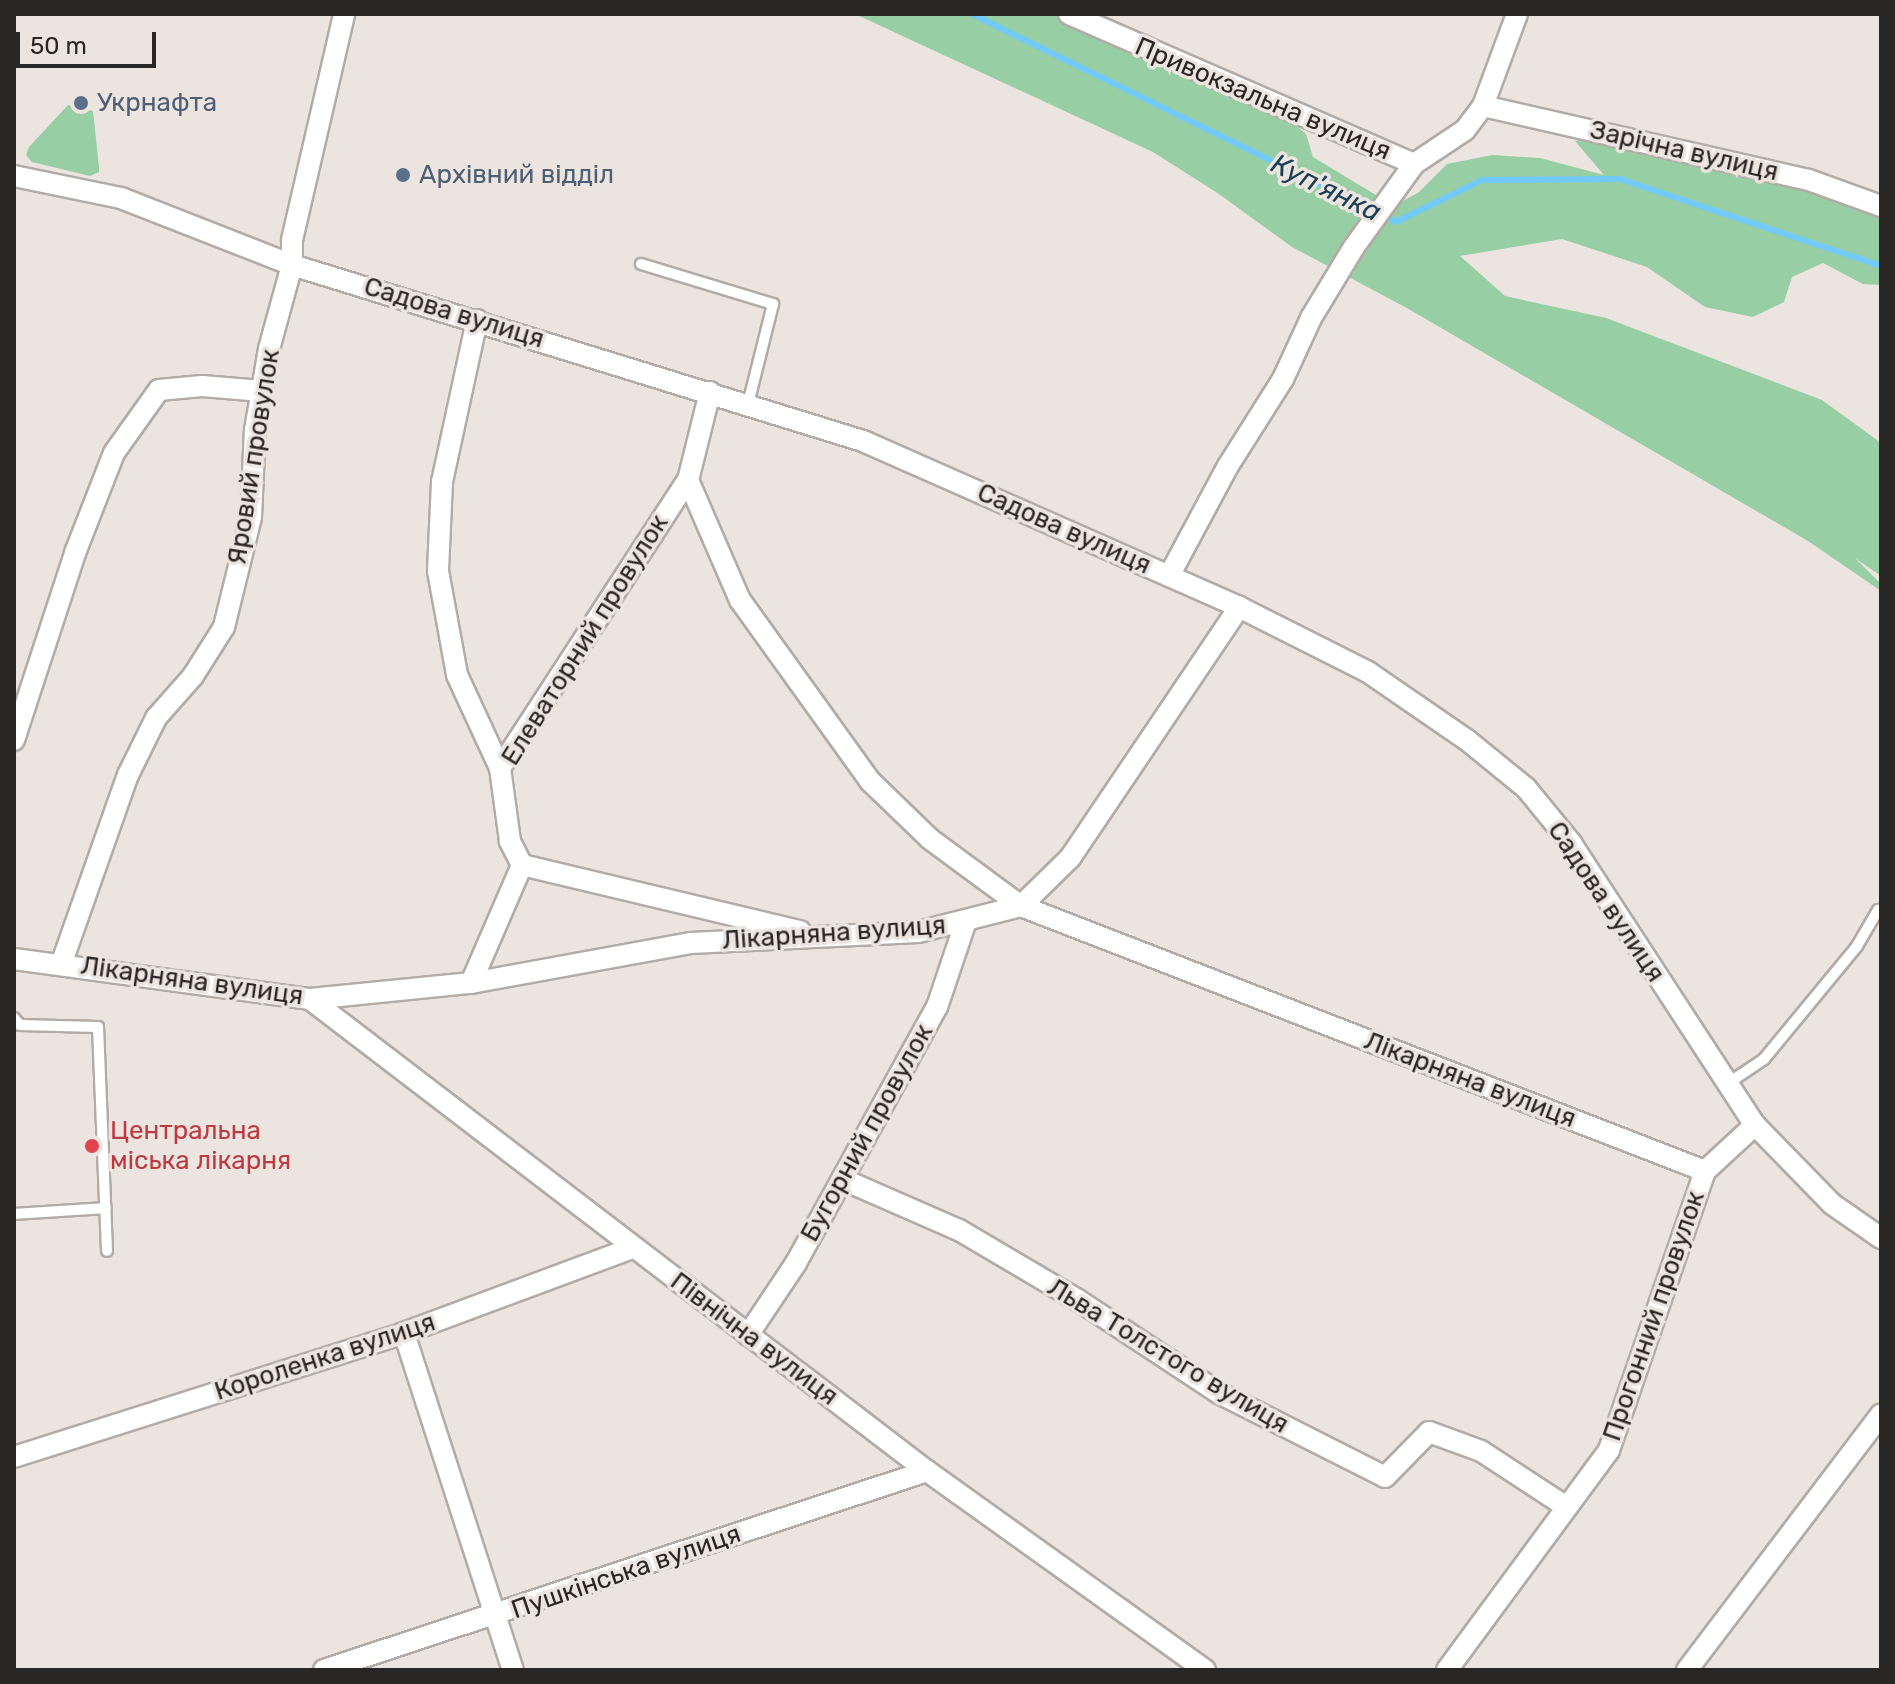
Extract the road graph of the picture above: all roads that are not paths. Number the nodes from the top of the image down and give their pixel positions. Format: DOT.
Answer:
graph roads {
  1 [pos="344,14"];
  2 [pos="1069,14"];
  3 [pos="1517,14"];
  4 [pos="1483,106"];
  5 [pos="1414,164"];
  6 [pos="14,176"];
  7 [pos="1881,206"];
  8 [pos="641,264"];
  9 [pos="292,265"];
  10 [pos="477,320"];
  11 [pos="262,391"];
  12 [pos="710,392"];
  13 [pos="748,404"];
  14 [pos="688,480"];
  15 [pos="1169,576"];
  16 [pos="1239,607"];
  17 [pos="14,740"];
  18 [pos="500,768"];
  19 [pos="522,865"];
  20 [pos="1021,906"];
  21 [pos="1878,910"];
  22 [pos="966,921"];
  23 [pos="820,935"];
  24 [pos="14,959"];
  25 [pos="62,962"];
  26 [pos="471,983"];
  27 [pos="310,999"];
  28 [pos="14,1018"];
  29 [pos="1727,1084"];
  30 [pos="1755,1125"];
  31 [pos="1705,1171"];
  32 [pos="842,1179"];
  33 [pos="106,1208"];
  34 [pos="14,1214"];
  35 [pos="1881,1238"];
  36 [pos="633,1248"];
  37 [pos="107,1251"];
  38 [pos="404,1333"];
  39 [pos="748,1335"];
  40 [pos="1881,1414"];
  41 [pos="14,1457"];
  42 [pos="927,1471"];
  43 [pos="1565,1506"];
  44 [pos="493,1616"];
  45 [pos="324,1670"];
  46 [pos="513,1670"];
  47 [pos="1205,1670"];
  48 [pos="1447,1670"];
  49 [pos="1687,1670"];
  1 -- 9 [label="street, Яровий провулок"];
  2 -- 5 [label="street, Привокзальна вулиця"];
  3 -- 4 [label="street"];
  4 -- 5 [label="street"];
  4 -- 7 [label="street, Зарічна вулиця"];
  5 -- 15 [label="street"];
  6 -- 9 [label="street, Садова вулиця"];
  8 -- 13 [label="lane"];
  9 -- 10 [label="street, Садова вулиця"];
  9 -- 11 [label="street, Яровий провулок"];
  10 -- 12 [label="street, Садова вулиця"];
  10 -- 18 [label="street"];
  11 -- 17 [label="street"];
  11 -- 25 [label="street, Яровий провулок"];
  12 -- 13 [label="street, Садова вулиця"];
  12 -- 14 [label="street, Елеваторний провулок"];
  13 -- 15 [label="street, Садова вулиця"];
  14 -- 18 [label="street, Елеваторний провулок"];
  14 -- 20 [label="street"];
  15 -- 16 [label="street, Садова вулиця"];
  16 -- 20 [label="street"];
  16 -- 29 [label="street, Садова вулиця"];
  18 -- 19 [label="street, Елеваторний провулок"];
  19 -- 23 [label="street"];
  19 -- 26 [label="street"];
  20 -- 22 [label="street, Лікарняна вулиця"];
  20 -- 31 [label="street, Лікарняна вулиця"];
  21 -- 29 [label="lane"];
  22 -- 23 [label="street, Лікарняна вулиця"];
  22 -- 32 [label="street, Бугорний провулок"];
  23 -- 26 [label="street, Лікарняна вулиця"];
  24 -- 25 [label="street, Лікарняна вулиця"];
  25 -- 27 [label="street, Лікарняна вулиця"];
  26 -- 27 [label="street, Лікарняна вулиця"];
  27 -- 36 [label="street, Північна вулиця"];
  28 -- 33 [label="lane"];
  29 -- 30 [label="street, Садова вулиця"];
  30 -- 31 [label="street, Прогонний провулок"];
  30 -- 35 [label="street, Садова вулиця"];
  31 -- 43 [label="street, Прогонний провулок"];
  32 -- 39 [label="street, Бугорний провулок"];
  32 -- 43 [label="street, Льва Толстого вулиця"];
  33 -- 34 [label="lane"];
  33 -- 37 [label="lane"];
  36 -- 38 [label="street, Короленка вулиця"];
  36 -- 39 [label="street, Північна вулиця"];
  38 -- 41 [label="street, Короленка вулиця"];
  38 -- 44 [label="street"];
  39 -- 42 [label="street, Північна вулиця"];
  40 -- 49 [label="street"];
  42 -- 44 [label="street, Пушкінська вулиця"];
  42 -- 47 [label="street, Північна вулиця"];
  43 -- 48 [label="street, Прогонний провулок"];
  44 -- 45 [label="street, Пушкінська вулиця"];
  44 -- 46 [label="street"];
}
